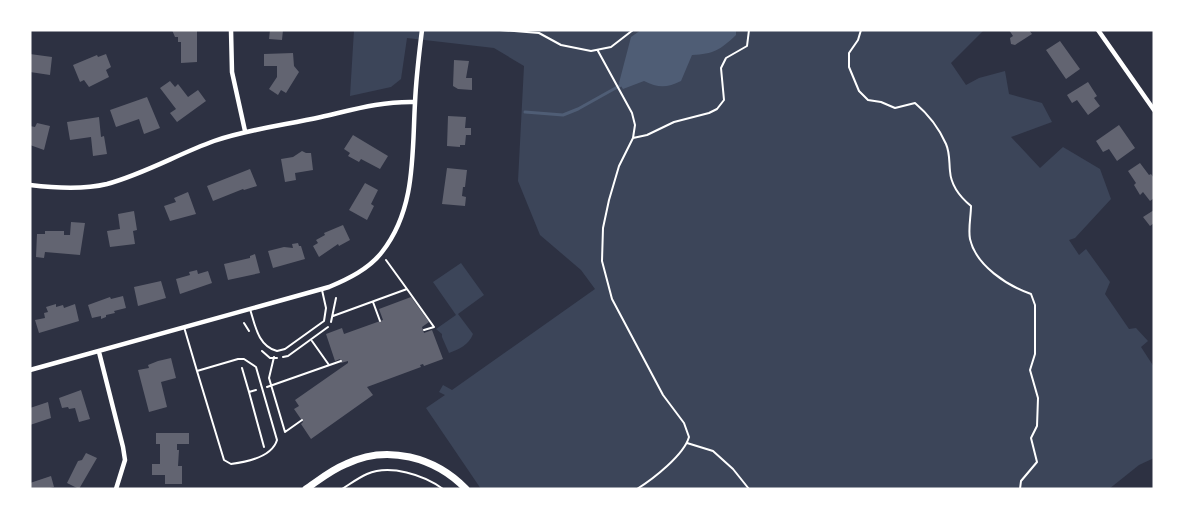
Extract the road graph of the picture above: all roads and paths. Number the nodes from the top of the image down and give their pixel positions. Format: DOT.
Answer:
graph roads {
  1 [pos="231,30"];
  2 [pos="422,30"];
  3 [pos="501,30"];
  4 [pos="633,30"];
  5 [pos="749,30"];
  6 [pos="861,30"];
  7 [pos="1098,30"];
  8 [pos="598,51"];
  9 [pos="415,102"];
  10 [pos="1154,110"];
  11 [pos="245,131"];
  12 [pos="633,138"];
  13 [pos="30,185"];
  14 [pos="381,254"];
  15 [pos="322,288"];
  16 [pos="407,289"];
  17 [pos="373,302"];
  18 [pos="250,309"];
  19 [pos="333,317"];
  20 [pos="380,321"];
  21 [pos="184,327"];
  22 [pos="423,330"];
  23 [pos="307,333"];
  24 [pos="276,350"];
  25 [pos="99,352"];
  26 [pos="340,361"];
  27 [pos="329,365"];
  28 [pos="242,368"];
  29 [pos="30,370"];
  30 [pos="197,371"];
  31 [pos="271,385"];
  32 [pos="263,388"];
  33 [pos="249,392"];
  34 [pos="302,420"];
  35 [pos="687,443"];
  36 [pos="264,448"];
  37 [pos="116,489"];
  38 [pos="306,489"];
  39 [pos="342,489"];
  40 [pos="443,489"];
  41 [pos="466,489"];
  42 [pos="637,489"];
  43 [pos="749,489"];
  44 [pos="1020,489"];
  1 -- 11 [label="street"];
  2 -- 9 [label="street"];
  3 -- 8 [label="path"];
  4 -- 8 [label="path"];
  5 -- 12 [label="path"];
  6 -- 44 [label="path"];
  7 -- 10 [label="street"];
  8 -- 12 [label="path"];
  9 -- 11 [label="street"];
  9 -- 14 [label="street"];
  11 -- 13 [label="street"];
  12 -- 35 [label="path"];
  14 -- 15 [label="street"];
  14 -- 16 [label="path"];
  15 -- 18 [label="street"];
  15 -- 23 [label="lane"];
  16 -- 17 [label="path"];
  16 -- 22 [label="path"];
  17 -- 19 [label="path"];
  17 -- 20 [label="path"];
  18 -- 21 [label="street"];
  18 -- 24 [label="lane"];
  21 -- 25 [label="street"];
  21 -- 30 [label="lane"];
  23 -- 24 [label="lane"];
  23 -- 27 [label="path"];
  24 -- 31 [label="path"];
  25 -- 29 [label="street"];
  25 -- 37 [label="street"];
  26 -- 27 [label="path"];
  27 -- 31 [label="path"];
  28 -- 33 [label="path"];
  30 -- 32 [label="lane"];
  30 -- 32 [label="lane"];
  31 -- 32 [label="path"];
  31 -- 34 [label="path"];
  32 -- 33 [label="path"];
  33 -- 36 [label="path"];
  35 -- 42 [label="path"];
  35 -- 43 [label="path"];
  38 -- 41 [label="main road"];
  39 -- 40 [label="path"];
}
